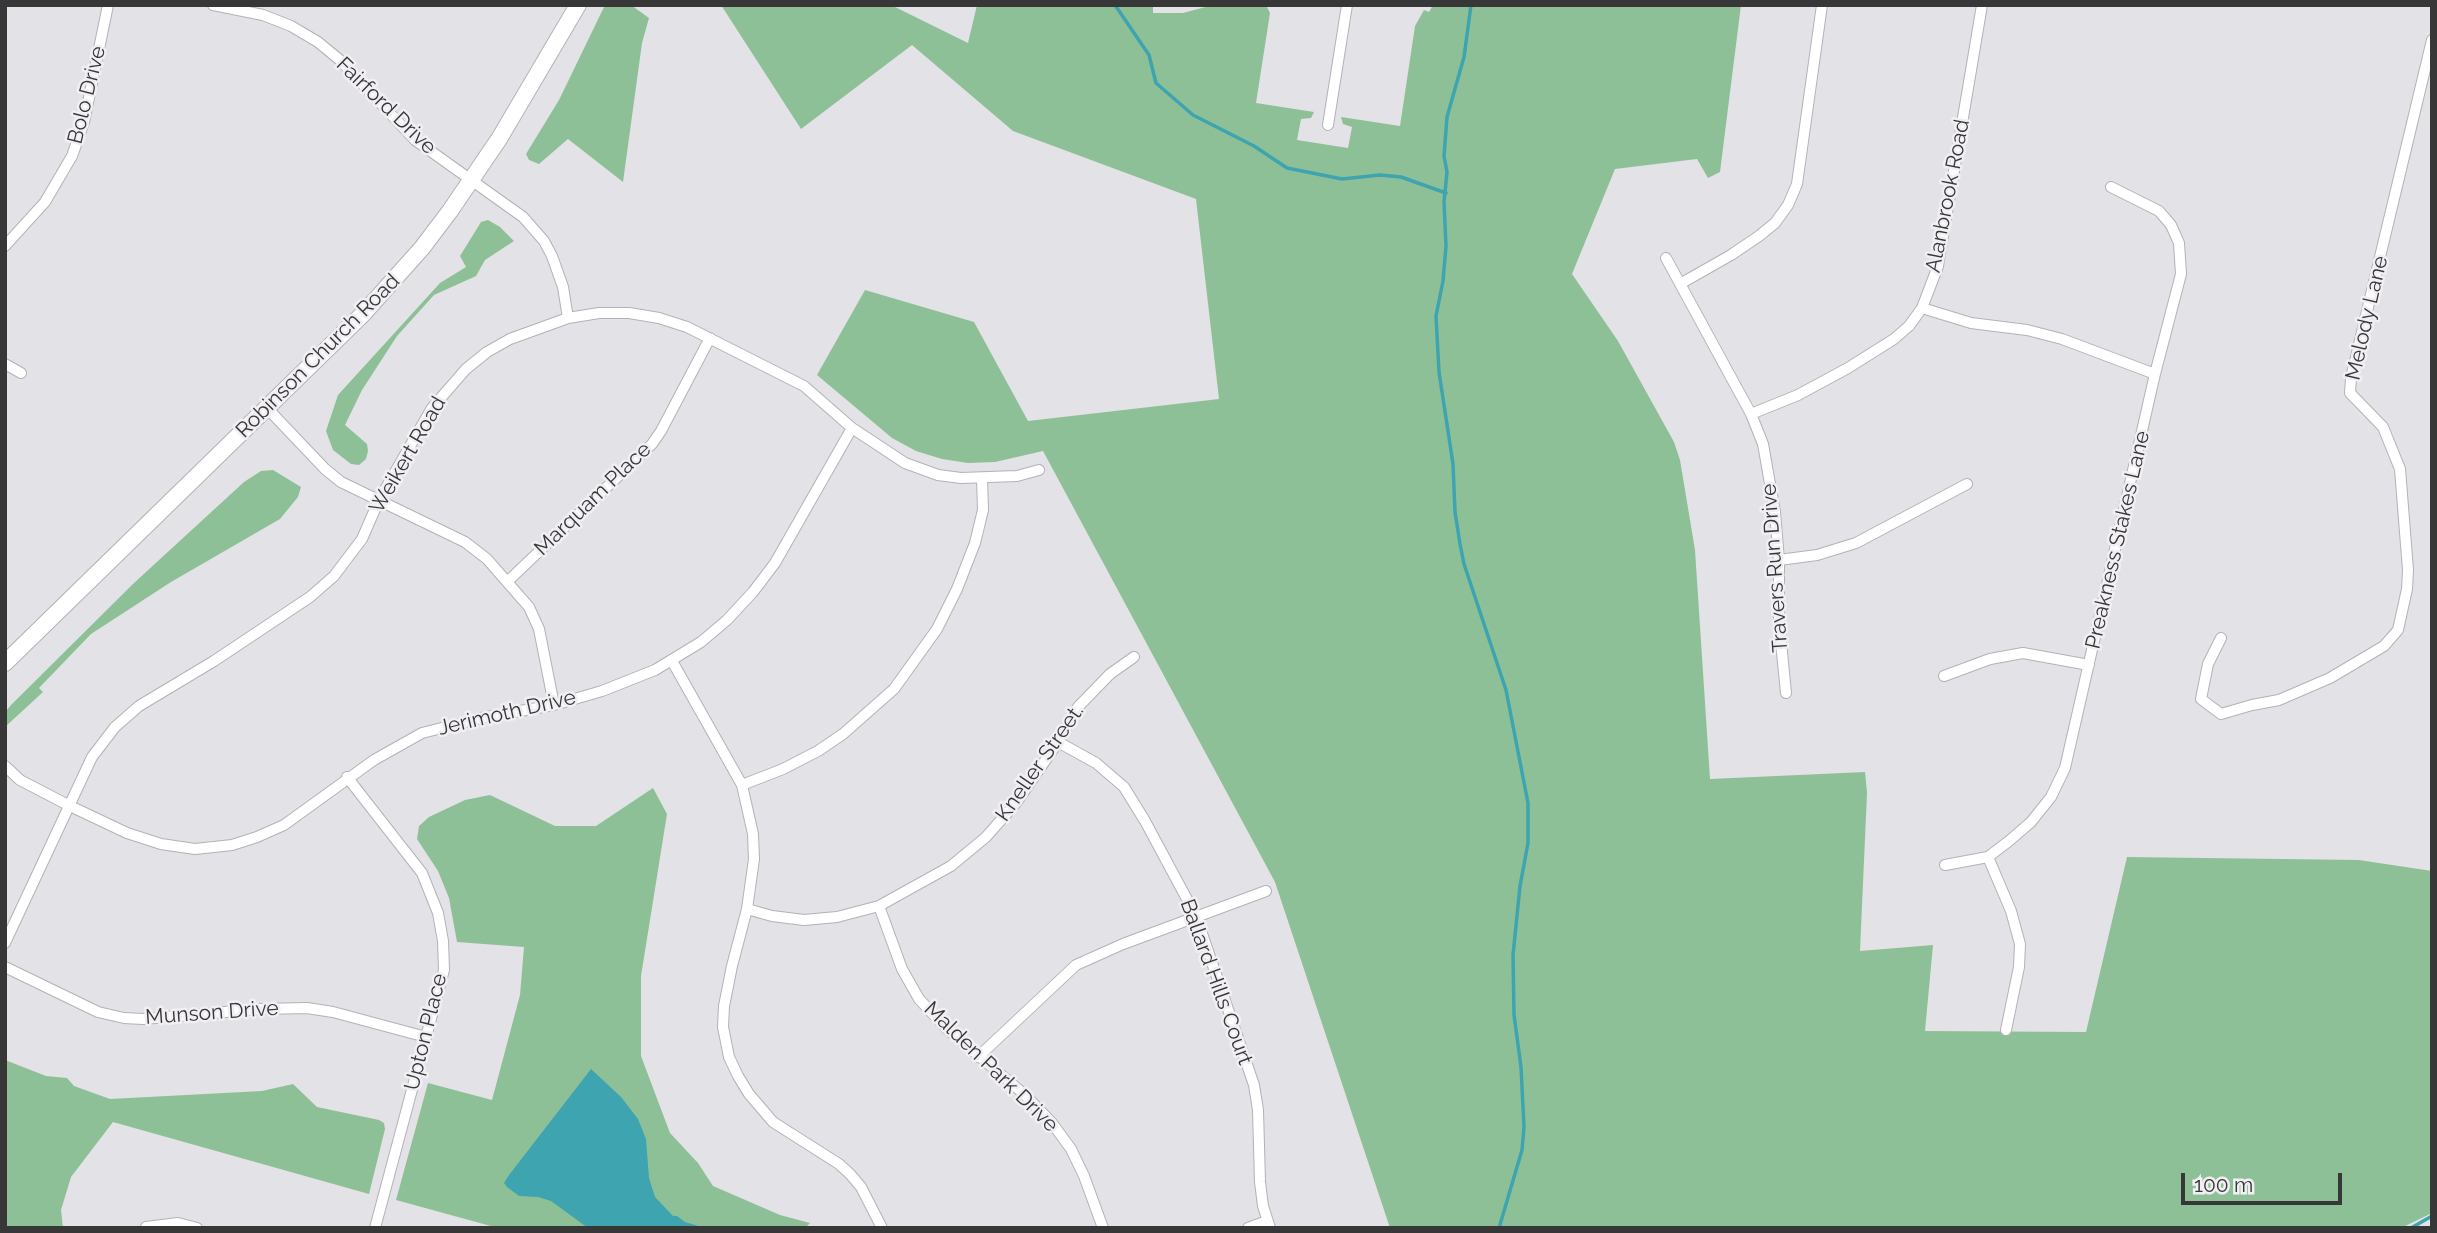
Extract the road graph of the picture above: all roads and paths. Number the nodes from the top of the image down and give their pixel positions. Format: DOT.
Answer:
graph roads {
  1 [pos="108,5"];
  2 [pos="213,5"];
  3 [pos="578,5"];
  4 [pos="1347,5"];
  5 [pos="1822,5"];
  6 [pos="1982,5"];
  7 [pos="2432,40"];
  8 [pos="1328,125"];
  9 [pos="472,179"];
  10 [pos="2111,187"];
  11 [pos="5,246"];
  12 [pos="1666,258"];
  13 [pos="1680,284"];
  14 [pos="1922,308"];
  15 [pos="568,318"];
  16 [pos="710,338"];
  17 [pos="5,364"];
  18 [pos="21,373"];
  19 [pos="2155,374"];
  20 [pos="267,408"];
  21 [pos="1751,414"];
  22 [pos="852,428"];
  23 [pos="1039,470"];
  24 [pos="982,479"];
  25 [pos="1967,484"];
  26 [pos="379,500"];
  27 [pos="1779,560"];
  28 [pos="508,581"];
  29 [pos="2221,638"];
  30 [pos="1134,657"];
  31 [pos="672,661"];
  32 [pos="5,663"];
  33 [pos="2088,665"];
  34 [pos="1944,676"];
  35 [pos="1786,693"];
  36 [pos="554,705"];
  37 [pos="1058,742"];
  38 [pos="5,766"];
  39 [pos="347,777"];
  40 [pos="742,785"];
  41 [pos="69,806"];
  42 [pos="1987,857"];
  43 [pos="1945,865"];
  44 [pos="1266,891"];
  45 [pos="879,906"];
  46 [pos="747,909"];
  47 [pos="1196,916"];
  48 [pos="5,943"];
  49 [pos="5,967"];
  50 [pos="2006,1030"];
  51 [pos="426,1037"];
  52 [pos="978,1057"];
  53 [pos="1268,1224"];
  54 [pos="146,1227"];
  55 [pos="197,1228"];
  56 [pos="375,1228"];
  57 [pos="882,1228"];
  58 [pos="1103,1228"];
  59 [pos="1248,1228"];
  1 -- 11 [label="street, Bolo Drive"];
  2 -- 9 [label="street, Fairford Drive"];
  3 -- 9 [label="street, Robinson Church Road"];
  4 -- 8 [label="street"];
  5 -- 13 [label="street"];
  6 -- 14 [label="street, Alanbrook Road"];
  7 -- 29 [label="street, Melody Lane"];
  9 -- 15 [label="street, Fairford Drive"];
  9 -- 20 [label="street, Robinson Church Road"];
  10 -- 19 [label="street, Preakness Stakes Lane"];
  12 -- 13 [label="street, Travers Run Drive"];
  13 -- 21 [label="street, Travers Run Drive"];
  14 -- 19 [label="street"];
  14 -- 21 [label="street, Alanbrook Road"];
  15 -- 16 [label="street, Weikert Road"];
  15 -- 26 [label="street, Weikert Road"];
  16 -- 22 [label="street, Weikert Road"];
  16 -- 28 [label="street, Marquam Place"];
  17 -- 18 [label="street"];
  19 -- 33 [label="street, Preakness Stakes Lane"];
  20 -- 26 [label="street"];
  20 -- 32 [label="street, Robinson Church Road"];
  21 -- 27 [label="street, Travers Run Drive"];
  22 -- 24 [label="street, Weikert Road"];
  22 -- 31 [label="street, Jerimoth Drive"];
  23 -- 24 [label="street, Weikert Road"];
  24 -- 40 [label="street"];
  25 -- 27 [label="street"];
  26 -- 28 [label="street"];
  26 -- 41 [label="street, Weikert Road"];
  27 -- 35 [label="street, Travers Run Drive"];
  28 -- 36 [label="street"];
  30 -- 37 [label="street, Kneller Street."];
  31 -- 36 [label="street, Jerimoth Drive"];
  31 -- 40 [label="street"];
  33 -- 34 [label="street"];
  33 -- 42 [label="street, Preakness Stakes Lane"];
  36 -- 39 [label="street, Jerimoth Drive"];
  37 -- 45 [label="street, Kneller Street."];
  37 -- 47 [label="street, Ballard Hills Court"];
  38 -- 41 [label="street, Jerimoth Drive"];
  39 -- 41 [label="street, Jerimoth Drive"];
  39 -- 51 [label="street, Upton Place"];
  40 -- 46 [label="street"];
  41 -- 48 [label="street, Weikert Road"];
  42 -- 43 [label="street, Preakness Stakes Lane"];
  42 -- 50 [label="street"];
  44 -- 47 [label="street"];
  45 -- 46 [label="street, Kneller Street."];
  45 -- 52 [label="street, Malden Park Drive"];
  46 -- 57 [label="street"];
  47 -- 52 [label="street"];
  47 -- 53 [label="street, Ballard Hills Court"];
  49 -- 51 [label="street, Munson Drive"];
  51 -- 56 [label="street, Upton Place"];
  52 -- 58 [label="street, Malden Park Drive"];
  53 -- 59 [label="street"];
  54 -- 55 [label="street"];
}
